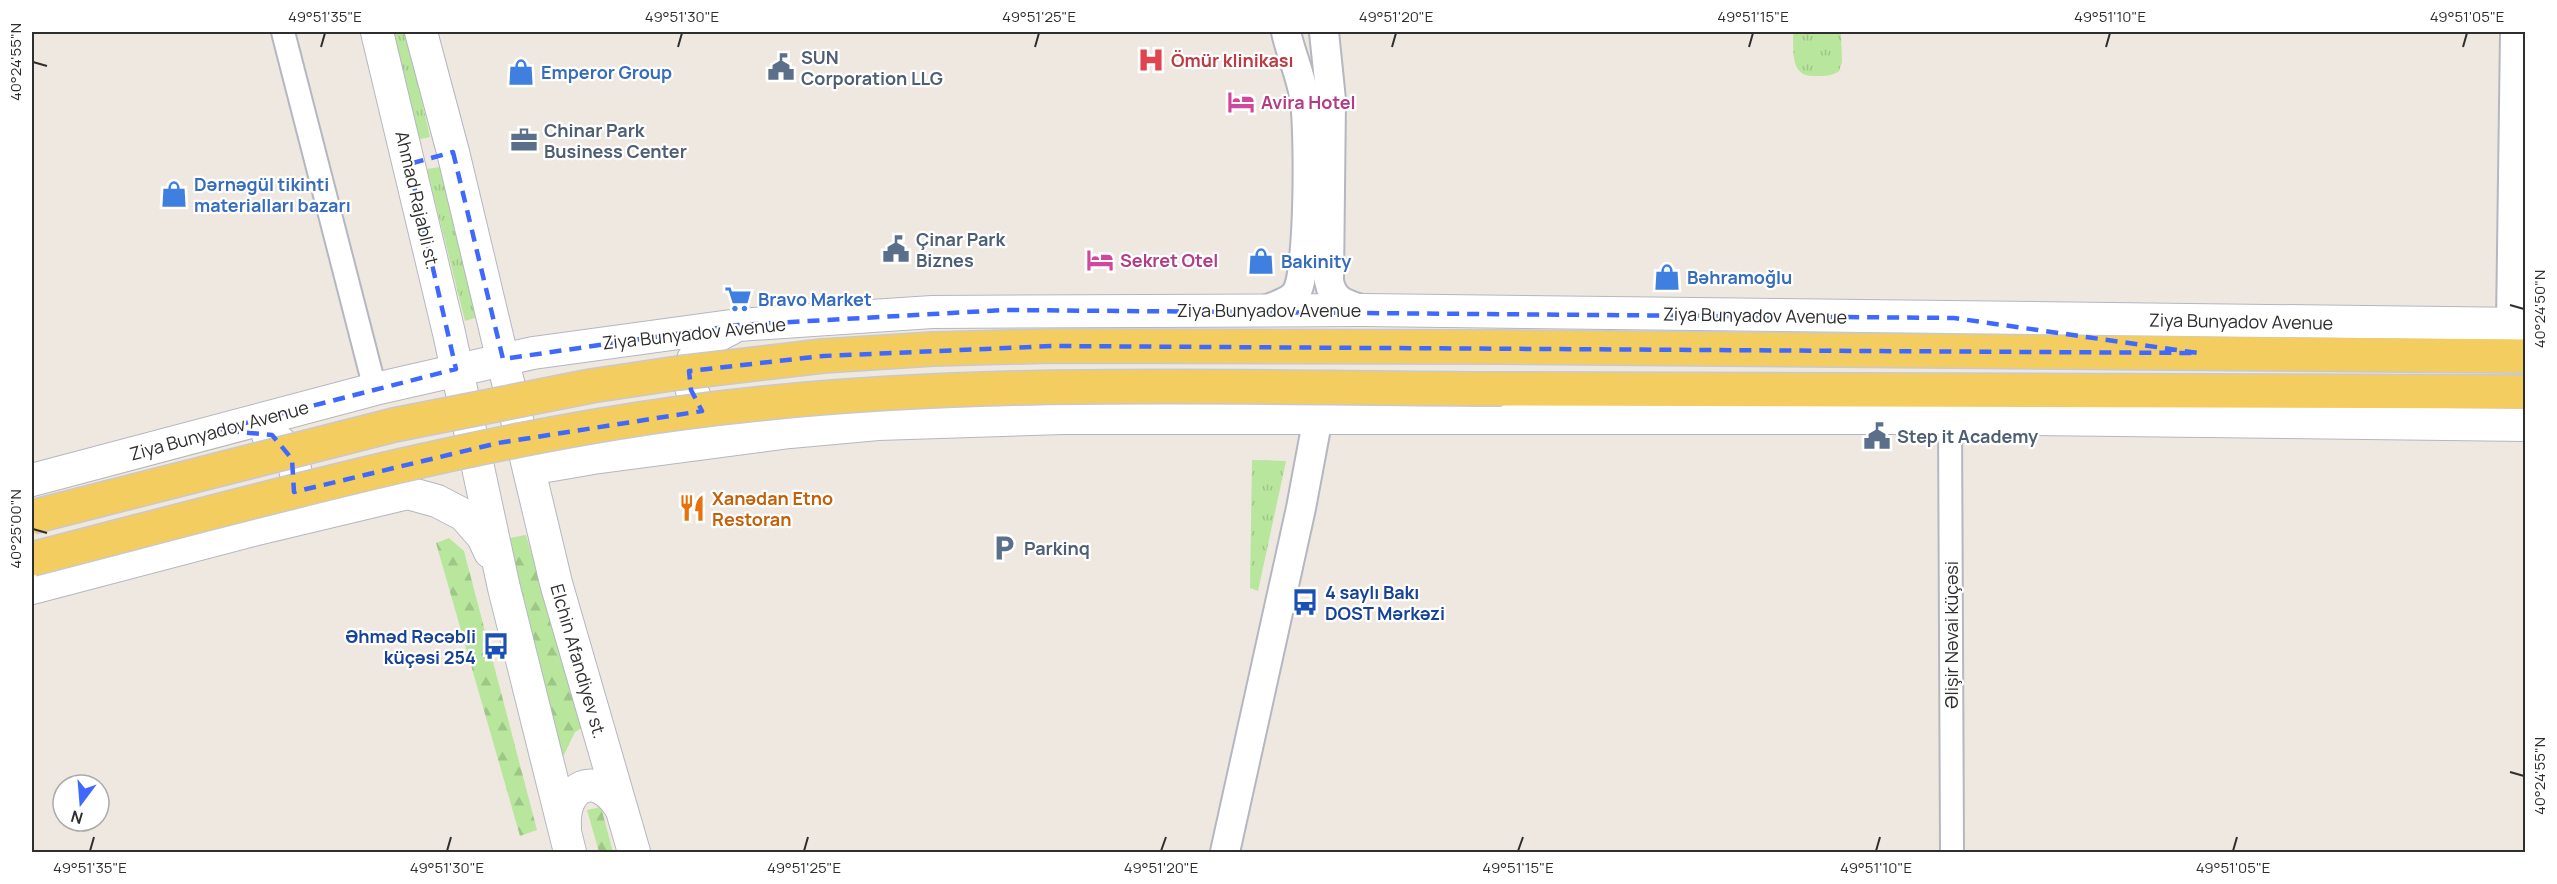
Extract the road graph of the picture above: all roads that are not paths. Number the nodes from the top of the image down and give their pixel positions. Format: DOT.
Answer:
graph roads {
  1 [pos="283,32"];
  2 [pos="377,32"];
  3 [pos="421,32"];
  4 [pos="1324,32"];
  5 [pos="2515,32"];
  6 [pos="1290,34"];
  7 [pos="453,152"];
  8 [pos="409,164"];
  9 [pos="1265,310"];
  10 [pos="1364,310"];
  11 [pos="1954,318"];
  12 [pos="2518,324"];
  13 [pos="738,325"];
  14 [pos="1593,347"];
  15 [pos="2198,353"];
  16 [pos="2526,356"];
  17 [pos="502,359"];
  18 [pos="456,369"];
  19 [pos="375,389"];
  20 [pos="1590,389"];
  21 [pos="2198,391"];
  22 [pos="2526,392"];
  23 [pos="1318,417"];
  24 [pos="1950,418"];
  25 [pos="2526,425"];
  26 [pos="218,430"];
  27 [pos="771,434"];
  28 [pos="529,469"];
  29 [pos="32,480"];
  30 [pos="32,517"];
  31 [pos="253,530"];
  32 [pos="32,560"];
  33 [pos="32,588"];
  34 [pos="504,588"];
  35 [pos="621,807"];
  36 [pos="569,848"];
  37 [pos="633,852"];
  38 [pos="1225,852"];
  39 [pos="1952,852"];
  1 -- 19 [label="street"];
  2 -- 8 [label="main road, Ahmad Rajabli st."];
  3 -- 7 [label="main road"];
  4 -- 10 [label="street"];
  5 -- 12 [label="street"];
  6 -- 9 [label="street"];
  7 -- 8 [label="main road"];
  7 -- 17 [label="main road"];
  8 -- 18 [label="main road, Ahmad Rajabli st."];
  9 -- 10 [label="main road, Ziya Bunyadov Avenue"];
  9 -- 13 [label="main road, Ziya Bunyadov Avenue"];
  10 -- 11 [label="main road, Ziya Bunyadov Avenue"];
  11 -- 12 [label="main road, Ziya Bunyadov Avenue"];
  11 -- 14 [label="main road"];
  11 -- 15 [label="main road"];
  13 -- 17 [label="main road, Ziya Bunyadov Avenue"];
  13 -- 27 [label="main road"];
  14 -- 15 [label="main road, Ziya Bunyadov Avenue"];
  14 -- 30 [label="main road, Ziya Bunyadov Avenue, bridge"];
  15 -- 16 [label="main road, Ziya Bunyadov Avenue"];
  17 -- 18 [label="main road, Ziya Bunyadov Avenue"];
  17 -- 28 [label="main road, Elchin Afandiyev st."];
  18 -- 19 [label="main road, Ziya Bunyadov Avenue"];
  18 -- 34 [label="main road, Ahmad Rajabli st."];
  19 -- 26 [label="main road, Ziya Bunyadov Avenue"];
  20 -- 21 [label="main road"];
  20 -- 24 [label="main road"];
  20 -- 32 [label="main road, bridge"];
  21 -- 22 [label="main road"];
  21 -- 24 [label="main road"];
  23 -- 24 [label="main road"];
  23 -- 27 [label="main road"];
  23 -- 38 [label="street"];
  24 -- 25 [label="main road"];
  24 -- 39 [label="street, Əlişir Nəvai küçəsi"];
  26 -- 29 [label="main road, Ziya Bunyadov Avenue"];
  26 -- 31 [label="main road"];
  27 -- 28 [label="main road"];
  28 -- 35 [label="main road, Elchin Afandiyev st."];
  31 -- 33 [label="main road"];
  31 -- 34 [label="main road"];
  34 -- 36 [label="main road"];
  35 -- 36 [label="main road"];
  35 -- 37 [label="main road, Elchin Afandiyev st."];
}
